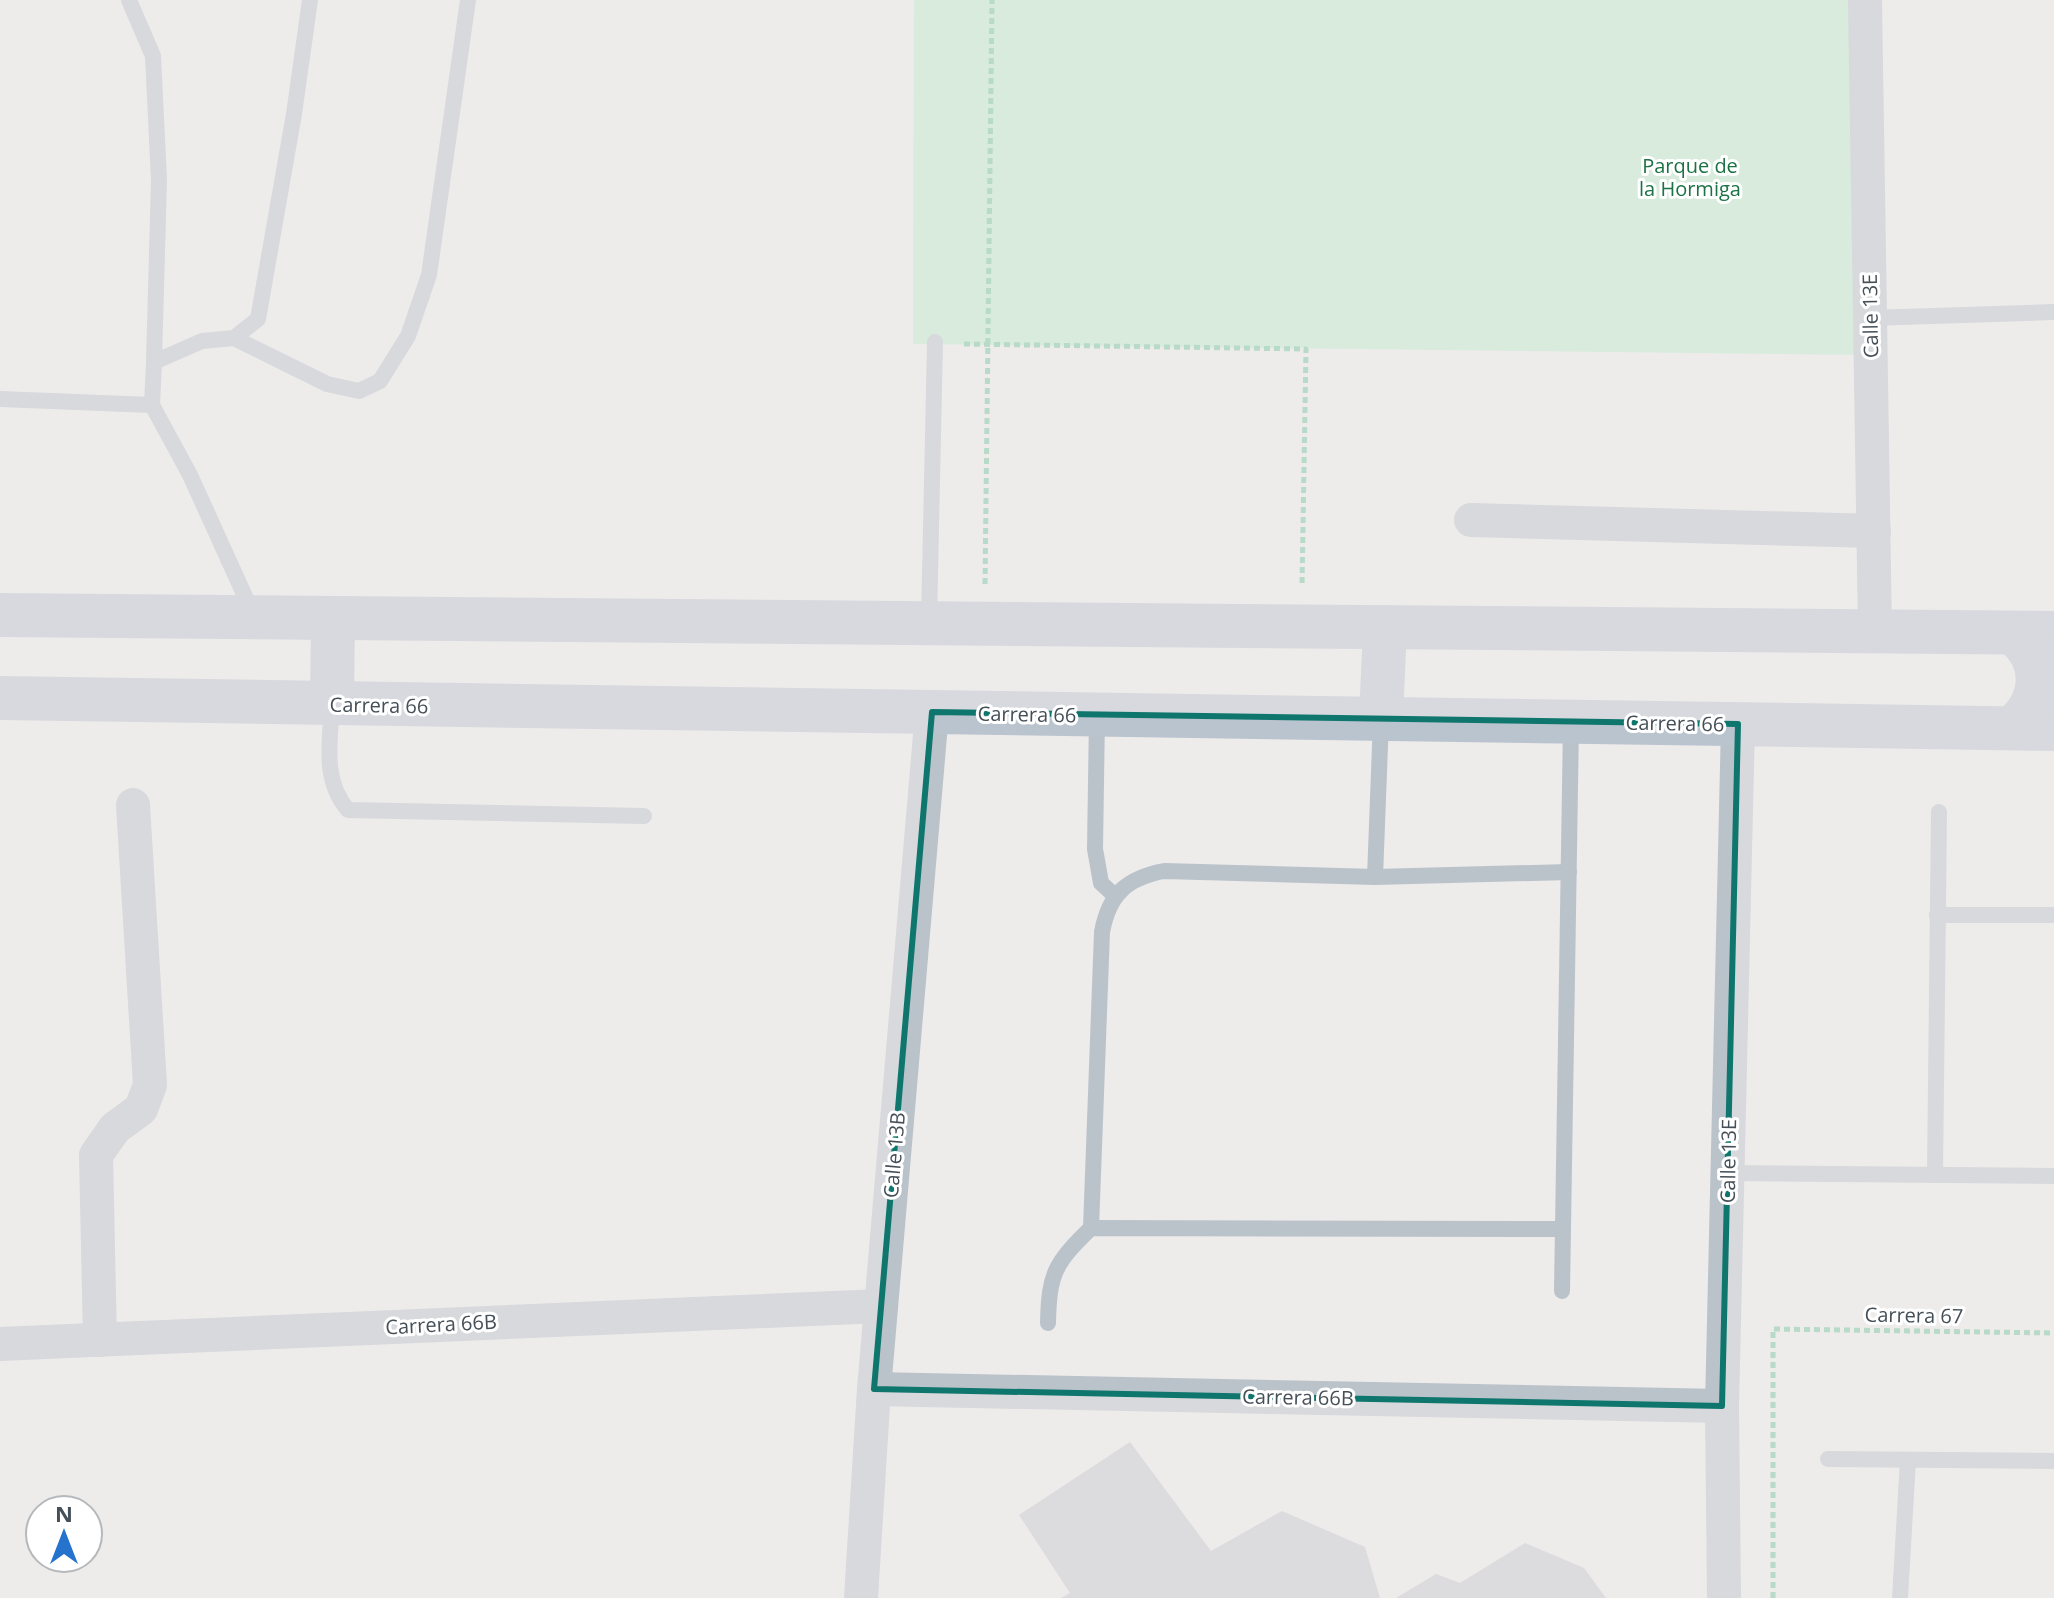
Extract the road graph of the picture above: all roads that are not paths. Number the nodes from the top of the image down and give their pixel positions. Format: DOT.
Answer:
graph roads {
  1 [pos="129,0"];
  2 [pos="310,0"];
  3 [pos="468,0"];
  4 [pos="1865,0"];
  5 [pos="2054,312"];
  6 [pos="1870,318"];
  7 [pos="234,338"];
  8 [pos="935,342"];
  9 [pos="154,362"];
  10 [pos="0,399"];
  11 [pos="152,405"];
  12 [pos="1471,520"];
  13 [pos="1874,531"];
  14 [pos="0,615"];
  15 [pos="255,618"];
  16 [pos="333,618"];
  17 [pos="929,622"];
  18 [pos="1385,627"];
  19 [pos="1875,632"];
  20 [pos="2034,633"];
  21 [pos="0,698"];
  22 [pos="332,704"];
  23 [pos="932,712"];
  24 [pos="1097,715"];
  25 [pos="1381,718"];
  26 [pos="1571,721"];
  27 [pos="1738,724"];
  28 [pos="2033,728"];
  29 [pos="133,805"];
  30 [pos="1939,812"];
  31 [pos="644,816"];
  32 [pos="1569,872"];
  33 [pos="1375,877"];
  34 [pos="1115,896"];
  35 [pos="1937,915"];
  36 [pos="2054,915"];
  37 [pos="1727,1173"];
  38 [pos="1935,1175"];
  39 [pos="2054,1176"];
  40 [pos="1091,1228"];
  41 [pos="1562,1229"];
  42 [pos="1562,1291"];
  43 [pos="881,1306"];
  44 [pos="1048,1323"];
  45 [pos="100,1340"];
  46 [pos="0,1344"];
  47 [pos="874,1389"];
  48 [pos="1722,1406"];
  49 [pos="1828,1459"];
  50 [pos="1908,1460"];
  51 [pos="2054,1461"];
  52 [pos="861,1598"];
  53 [pos="1724,1598"];
  54 [pos="1900,1598"];
  1 -- 9 [label="lane"];
  2 -- 7 [label="lane"];
  3 -- 7 [label="lane"];
  4 -- 6 [label="street, Calle 13E"];
  5 -- 6 [label="lane"];
  6 -- 13 [label="street, Calle 13E"];
  7 -- 9 [label="lane"];
  8 -- 17 [label="lane"];
  9 -- 11 [label="lane"];
  10 -- 11 [label="lane"];
  11 -- 15 [label="lane"];
  12 -- 13 [label="street"];
  13 -- 19 [label="street, Calle 13E"];
  14 -- 15 [label="main road"];
  15 -- 16 [label="main road"];
  16 -- 17 [label="main road"];
  16 -- 22 [label="main road"];
  17 -- 18 [label="main road"];
  18 -- 19 [label="main road"];
  18 -- 25 [label="main road"];
  19 -- 20 [label="main road"];
  20 -- 28 [label="main road"];
  21 -- 22 [label="main road, Carrera 66"];
  22 -- 23 [label="main road, Carrera 66"];
  22 -- 31 [label="lane"];
  23 -- 24 [label="main road, Carrera 66"];
  23 -- 43 [label="street, Calle 13B"];
  24 -- 25 [label="main road, Carrera 66"];
  24 -- 34 [label="lane"];
  25 -- 26 [label="main road, Carrera 66"];
  25 -- 33 [label="lane"];
  26 -- 27 [label="main road, Carrera 66"];
  26 -- 32 [label="lane"];
  27 -- 28 [label="main road, Carrera 66"];
  27 -- 37 [label="street, Calle 13E"];
  29 -- 45 [label="street"];
  30 -- 35 [label="lane"];
  32 -- 33 [label="lane"];
  32 -- 41 [label="lane"];
  33 -- 34 [label="lane"];
  34 -- 40 [label="lane"];
  35 -- 36 [label="lane"];
  35 -- 38 [label="lane"];
  37 -- 38 [label="lane"];
  37 -- 48 [label="street, Calle 13E"];
  38 -- 39 [label="lane"];
  40 -- 41 [label="lane"];
  40 -- 44 [label="lane"];
  41 -- 42 [label="lane"];
  43 -- 45 [label="street, Carrera 66B"];
  43 -- 47 [label="street, Calle 13B"];
  45 -- 46 [label="street, Carrera 66B"];
  47 -- 48 [label="street, Carrera 66B"];
  47 -- 52 [label="street, Calle 13B"];
  48 -- 53 [label="street, Calle 13E"];
  49 -- 50 [label="lane"];
  50 -- 51 [label="lane"];
  50 -- 54 [label="lane"];
}
